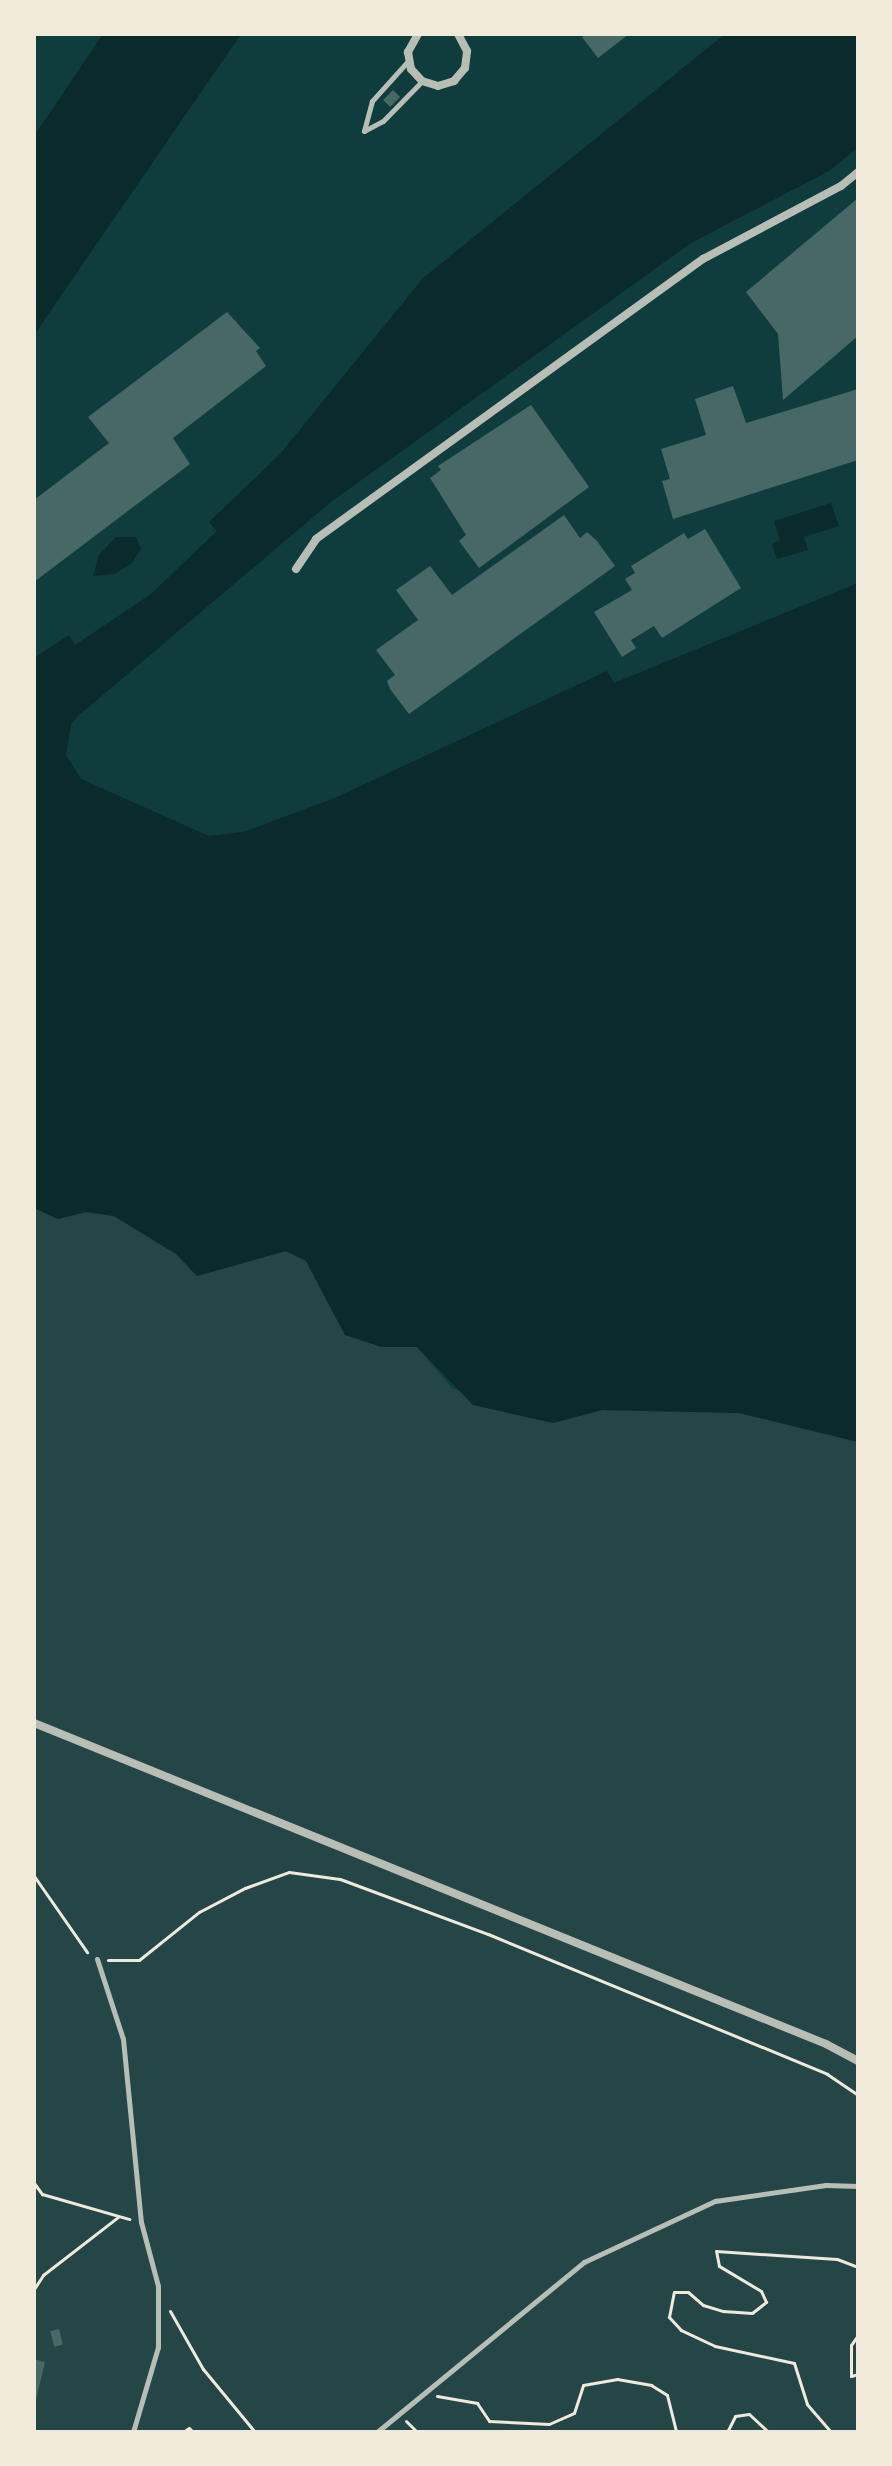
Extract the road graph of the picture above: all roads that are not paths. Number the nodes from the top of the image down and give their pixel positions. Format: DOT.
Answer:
graph roads {
  1 [pos="418,34"];
  2 [pos="462,35"];
  3 [pos="408,61"];
  4 [pos="422,81"];
  5 [pos="858,172"];
  6 [pos="296,569"];
  7 [pos="34,1724"];
  8 [pos="97,1959"];
  9 [pos="858,2061"];
  10 [pos="858,2186"];
  11 [pos="133,2432"];
  12 [pos="377,2432"];
  1 -- 3 [label="street"];
  2 -- 4 [label="street"];
  3 -- 4 [label="street"];
  3 -- 4 [label="lane"];
  5 -- 6 [label="street"];
  7 -- 9 [label="street"];
  8 -- 11 [label="lane"];
  10 -- 12 [label="lane"];
}
